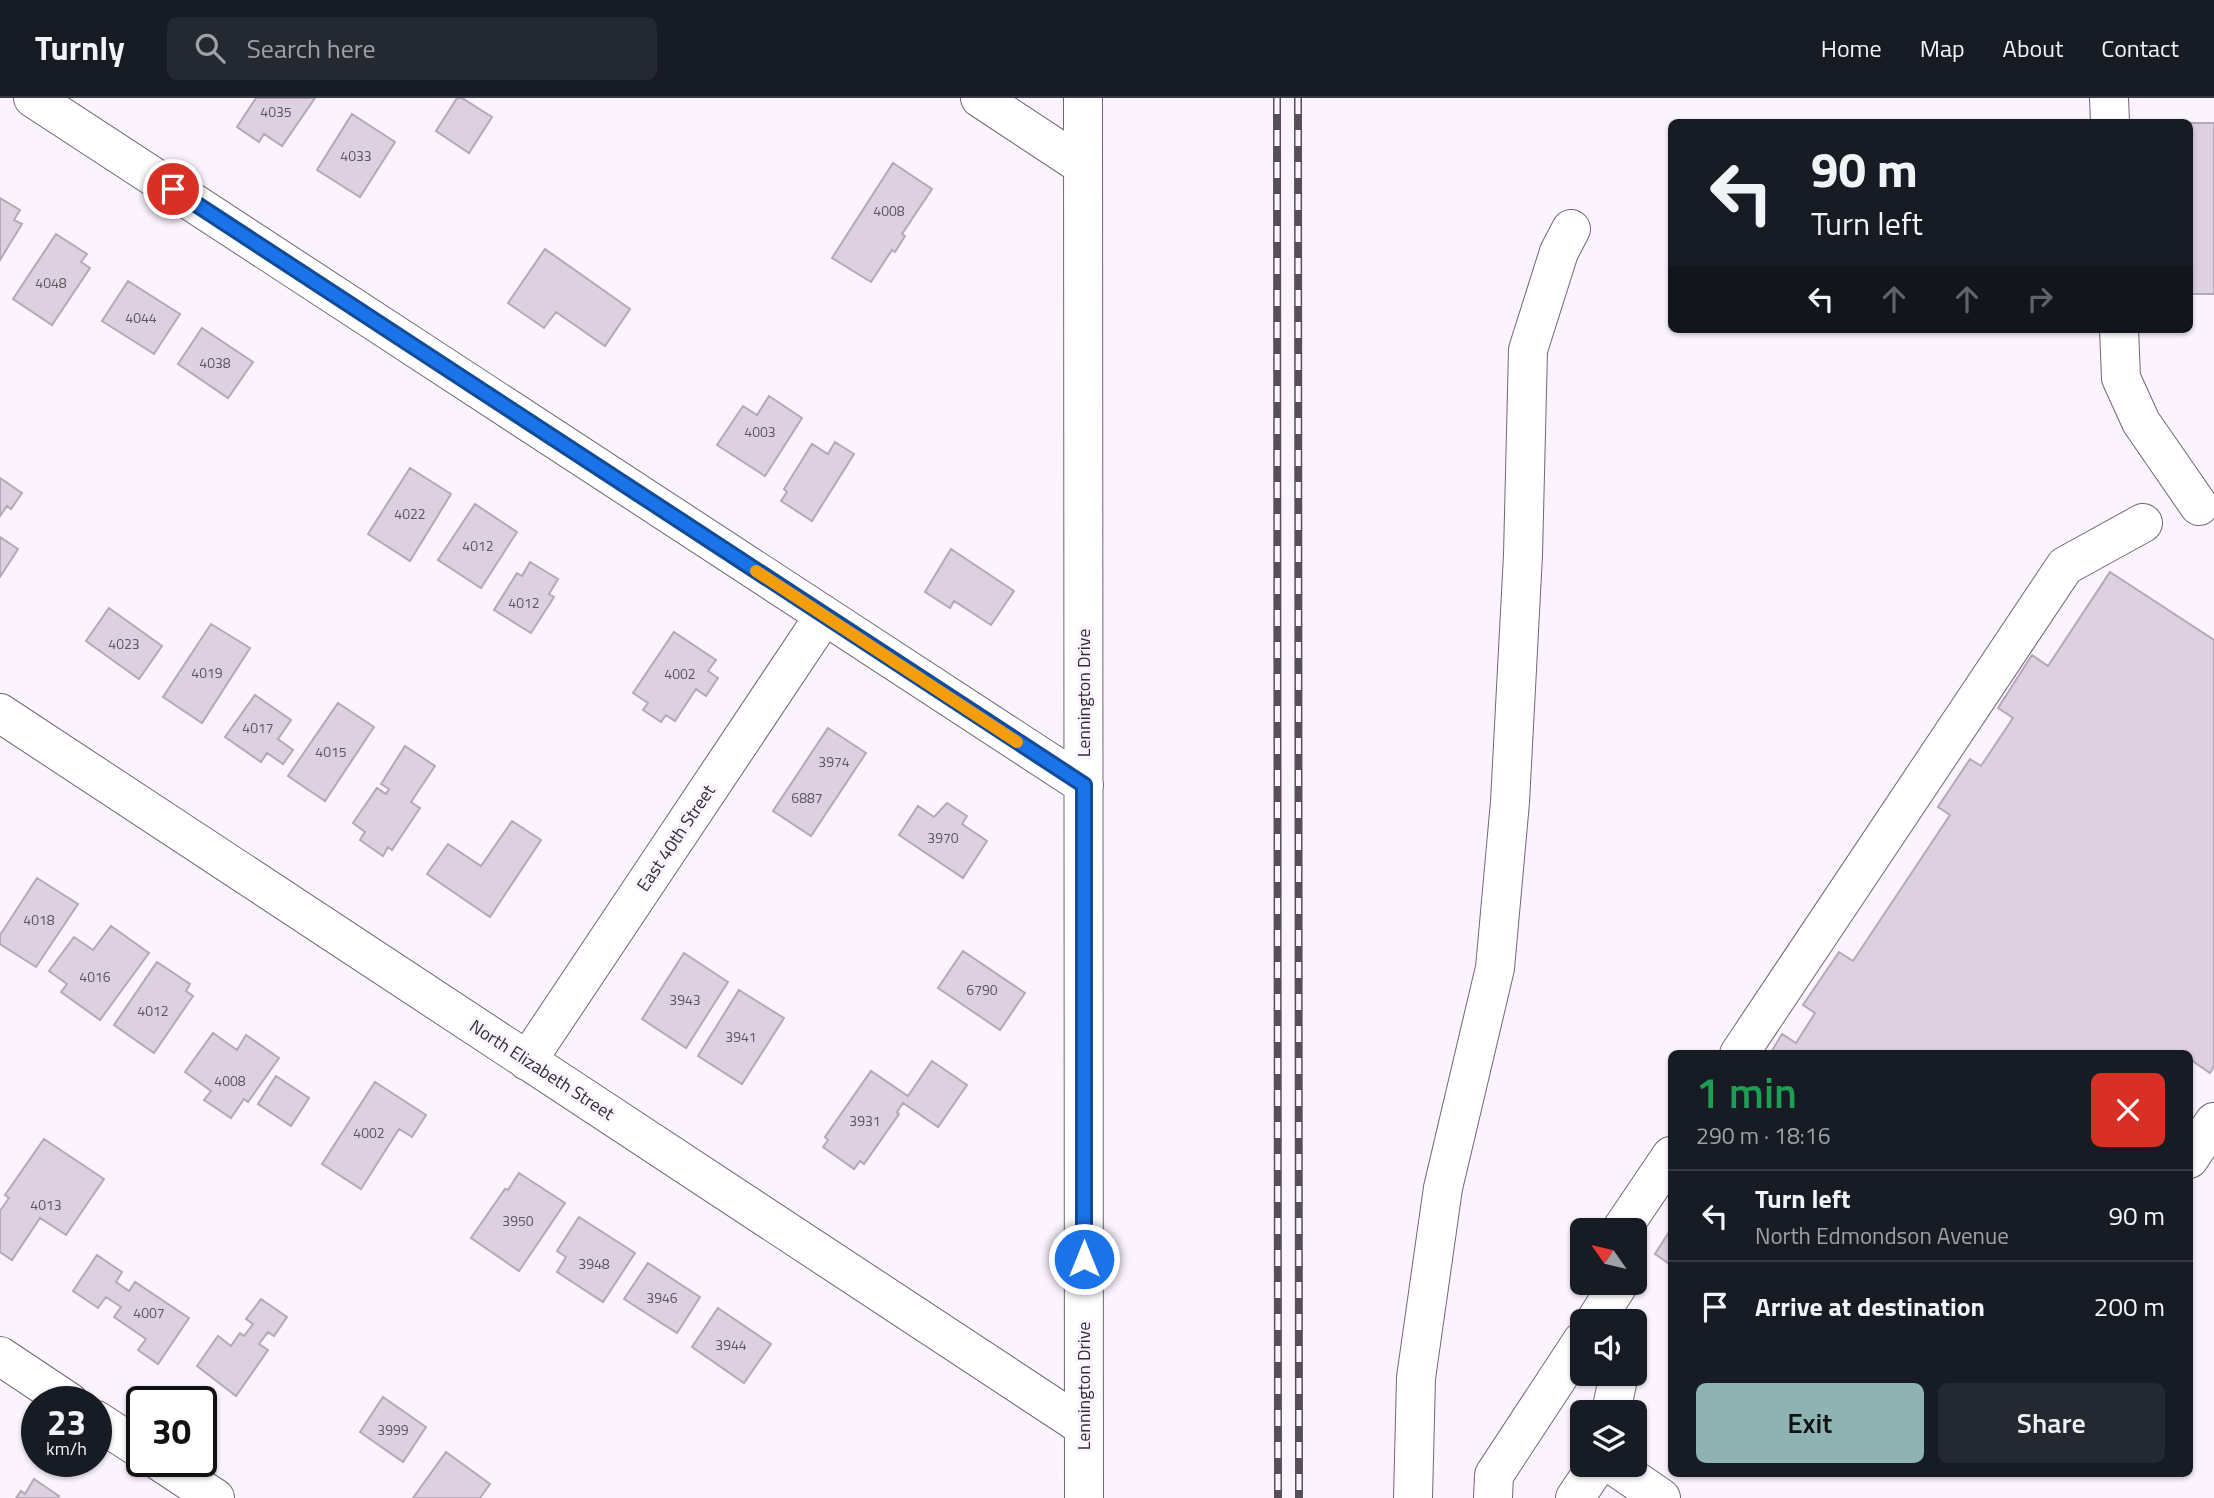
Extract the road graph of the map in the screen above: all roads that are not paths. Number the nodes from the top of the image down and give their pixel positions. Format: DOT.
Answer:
graph roads {
  1 [pos="33,98"];
  2 [pos="981,98"];
  3 [pos="1083,98"];
  4 [pos="2109,98"];
  5 [pos="2110,119"];
  6 [pos="1083,166"];
  7 [pos="1571,229"];
  8 [pos="2119,333"];
  9 [pos="2199,506"];
  10 [pos="2143,523"];
  11 [pos="824,616"];
  12 [pos="0,713"];
  13 [pos="1084,785"];
  14 [pos="1743,1050"];
  15 [pos="527,1061"];
  16 [pos="2214,1122"];
  17 [pos="2193,1154"];
  18 [pos="1668,1160"];
  19 [pos="1629,1218"];
  20 [pos="0,1356"];
  21 [pos="1570,1359"];
  22 [pos="45,1386"];
  23 [pos="1084,1427"];
  24 [pos="183,1477"];
  25 [pos="1589,1477"];
  26 [pos="1631,1477"];
  27 [pos="215,1498"];
  28 [pos="1084,1498"];
  29 [pos="1413,1498"];
  30 [pos="1493,1498"];
  31 [pos="1575,1498"];
  32 [pos="1661,1498"];
  1 -- 11 [label="street"];
  2 -- 6 [label="street"];
  3 -- 6 [label="street, Lennington Drive"];
  4 -- 5 [label="street"];
  6 -- 13 [label="street, Lennington Drive"];
  7 -- 29 [label="street"];
  8 -- 9 [label="street"];
  10 -- 14 [label="street"];
  11 -- 13 [label="street"];
  11 -- 15 [label="street, East 40th Street"];
  12 -- 15 [label="street, North Elizabeth Street"];
  13 -- 23 [label="street, Lennington Drive"];
  15 -- 23 [label="street, North Elizabeth Street"];
  16 -- 17 [label="street"];
  18 -- 19 [label="street"];
  20 -- 22 [label="street"];
  21 -- 30 [label="street"];
  23 -- 28 [label="street, Lennington Drive"];
  24 -- 27 [label="street"];
  25 -- 31 [label="street"];
  26 -- 32 [label="street"];
}
